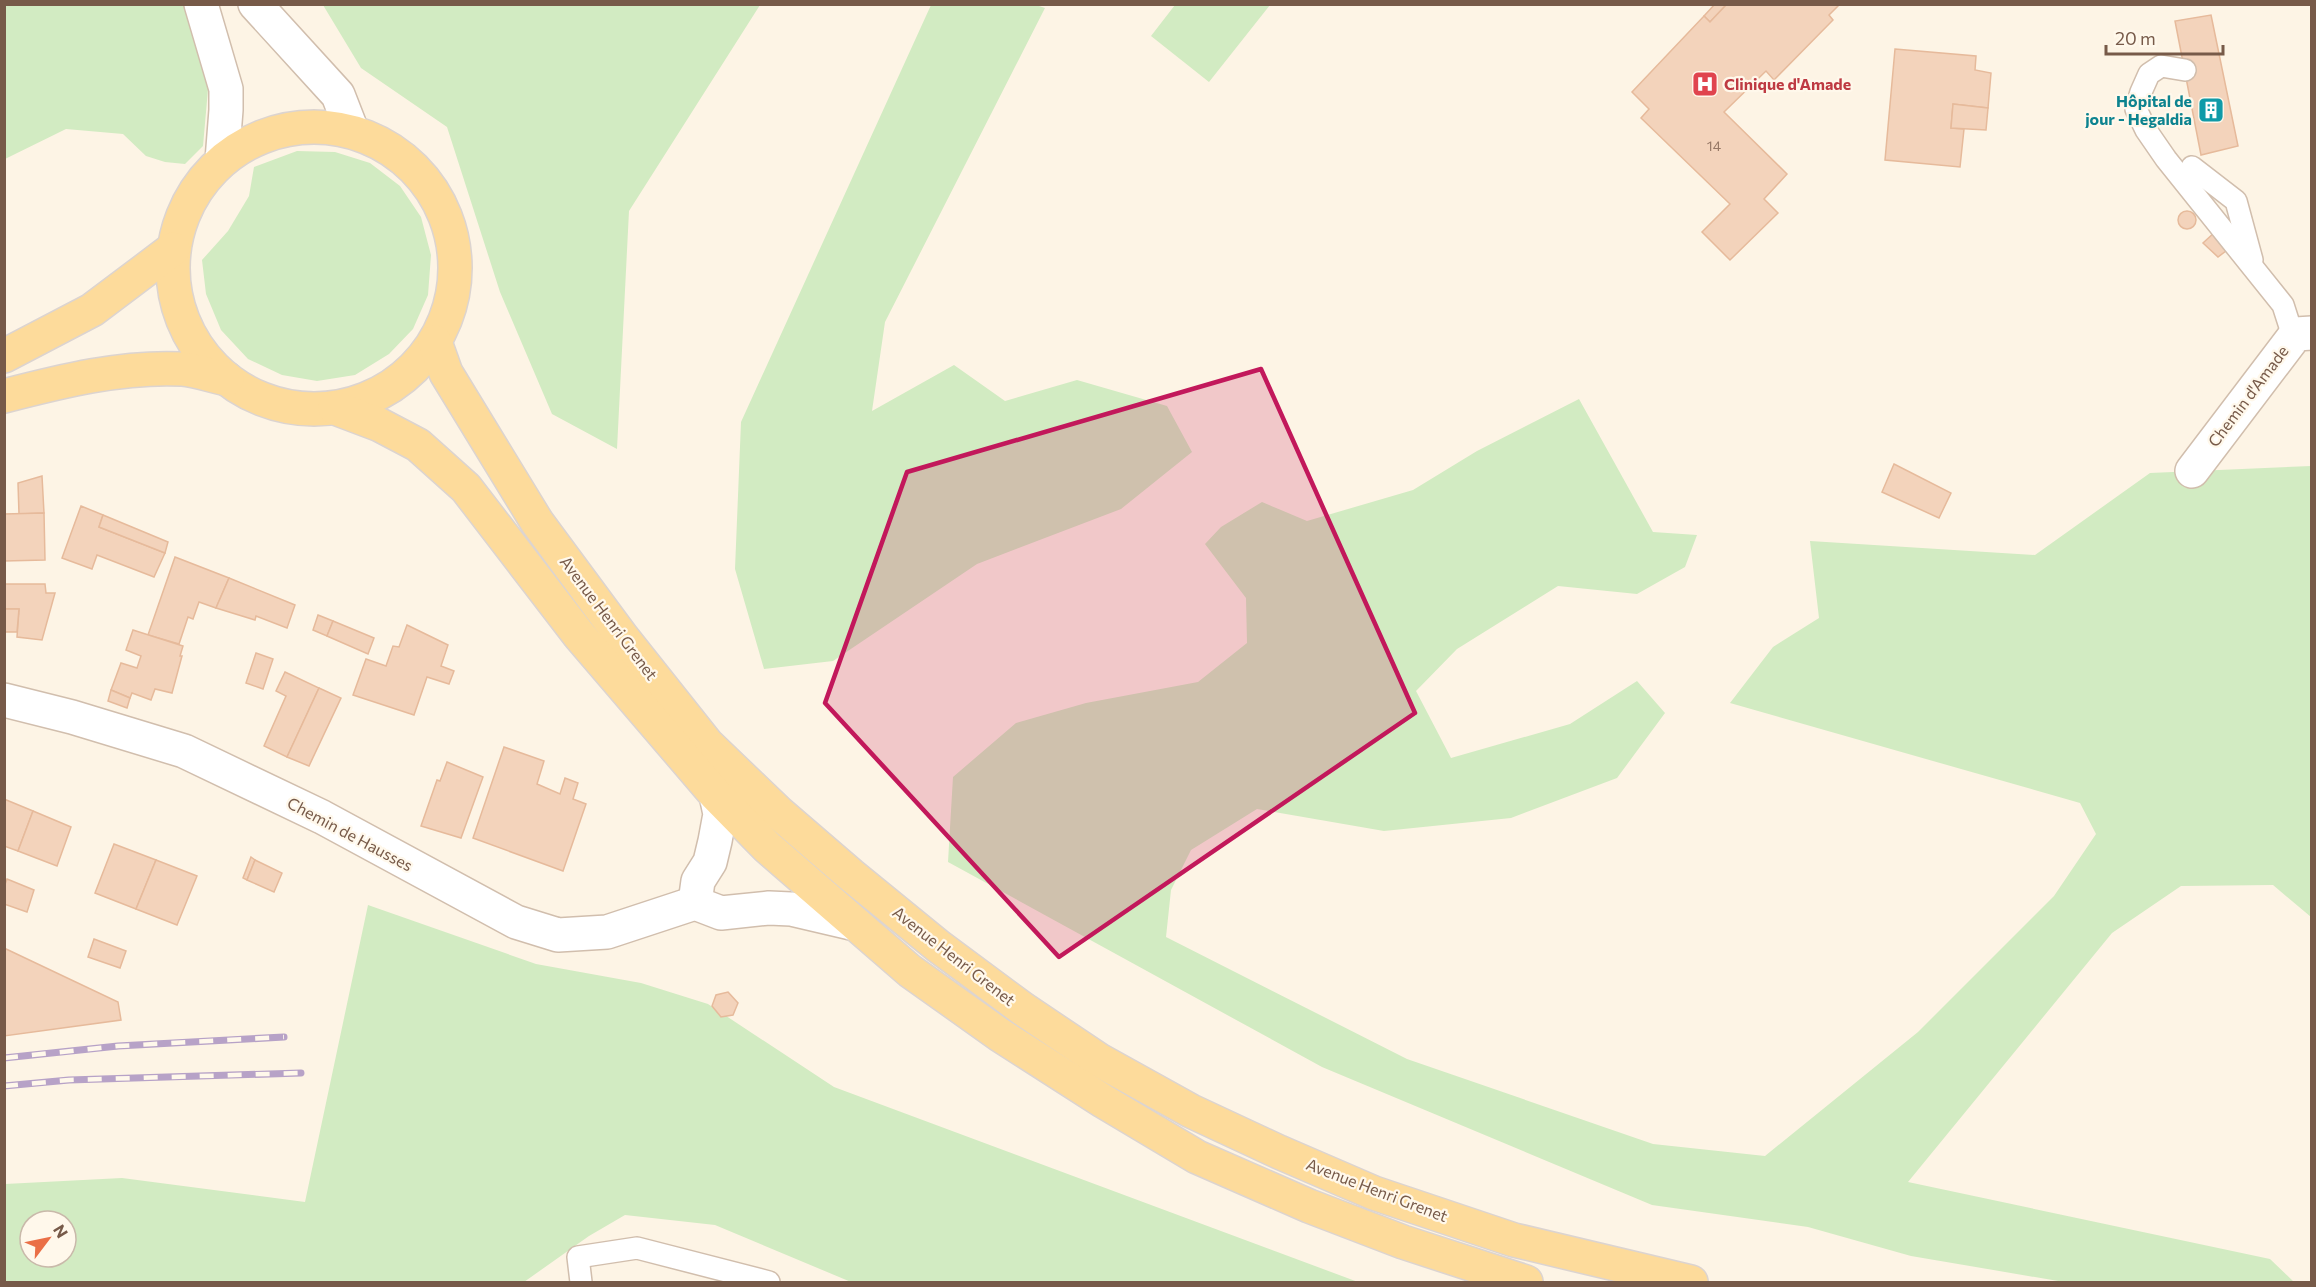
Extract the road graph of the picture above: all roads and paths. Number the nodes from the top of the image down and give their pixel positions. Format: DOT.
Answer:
graph roads {
  1 [pos="201,4"];
  2 [pos="255,4"];
  3 [pos="2185,70"];
  4 [pos="352,131"];
  5 [pos="222,160"];
  6 [pos="2192,167"];
  7 [pos="173,249"];
  8 [pos="2254,269"];
  9 [pos="2302,333"];
  10 [pos="435,342"];
  11 [pos="4,356"];
  12 [pos="227,379"];
  13 [pos="4,396"];
  14 [pos="335,408"];
  15 [pos="2192,471"];
  16 [pos="4,700"];
  17 [pos="716,795"];
  18 [pos="695,903"];
  19 [pos="855,924"];
  20 [pos="581,1282"];
  21 [pos="769,1282"];
  22 [pos="1526,1282"];
  23 [pos="1691,1282"];
  1 -- 5 [label="street"];
  2 -- 4 [label="street"];
  3 -- 8 [label="lane"];
  4 -- 5 [label="main road"];
  4 -- 10 [label="main road"];
  5 -- 7 [label="main road"];
  6 -- 8 [label="lane"];
  7 -- 11 [label="main road"];
  7 -- 12 [label="main road"];
  8 -- 9 [label="lane"];
  9 -- 15 [label="street, Chemin d'Amade"];
  10 -- 14 [label="main road"];
  10 -- 23 [label="main road, Avenue Henri Grenet"];
  12 -- 13 [label="main road"];
  12 -- 14 [label="main road"];
  14 -- 17 [label="main road, Avenue Henri Grenet"];
  16 -- 18 [label="street, Chemin de Hausses"];
  17 -- 18 [label="street"];
  17 -- 19 [label="main road, Avenue Henri Grenet"];
  18 -- 19 [label="street"];
  19 -- 22 [label="main road, Avenue Henri Grenet"];
  20 -- 21 [label="lane"];
}
